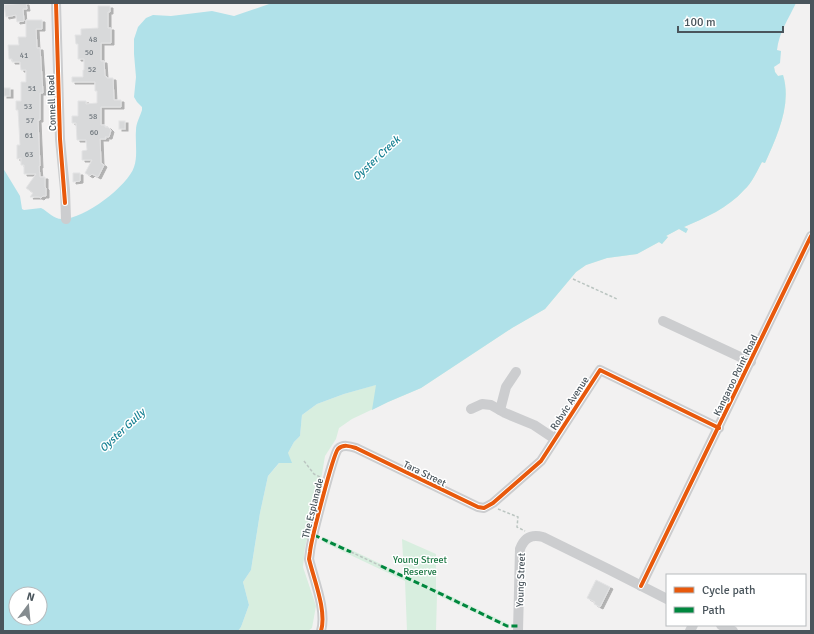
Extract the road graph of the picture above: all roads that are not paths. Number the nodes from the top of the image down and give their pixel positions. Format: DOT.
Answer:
graph roads {
  1 [pos="56,3"];
  2 [pos="66,219"];
  3 [pos="811,236"];
  4 [pos="663,321"];
  5 [pos="751,362"];
  6 [pos="516,372"];
  7 [pos="470,409"];
  8 [pos="500,410"];
  9 [pos="719,428"];
  10 [pos="555,438"];
  11 [pos="350,446"];
  12 [pos="493,503"];
  13 [pos="641,586"];
  14 [pos="666,598"];
  15 [pos="723,626"];
  16 [pos="321,631"];
  17 [pos="518,631"];
  18 [pos="733,631"];
  1 -- 2 [label="street, Connell Road"];
  3 -- 5 [label="street, Kangaroo Point Road"];
  4 -- 5 [label="street"];
  5 -- 9 [label="street, Kangaroo Point Road"];
  6 -- 8 [label="street"];
  7 -- 8 [label="street"];
  8 -- 10 [label="street"];
  9 -- 10 [label="street, Robvic Avenue"];
  9 -- 13 [label="street, Kangaroo Point Road"];
  10 -- 12 [label="street, Robvic Avenue"];
  11 -- 12 [label="street, Tara Street"];
  11 -- 16 [label="street, The Esplanade"];
  13 -- 14 [label="street"];
  13 -- 17 [label="street, Young Street"];
  15 -- 18 [label="street"];
}
